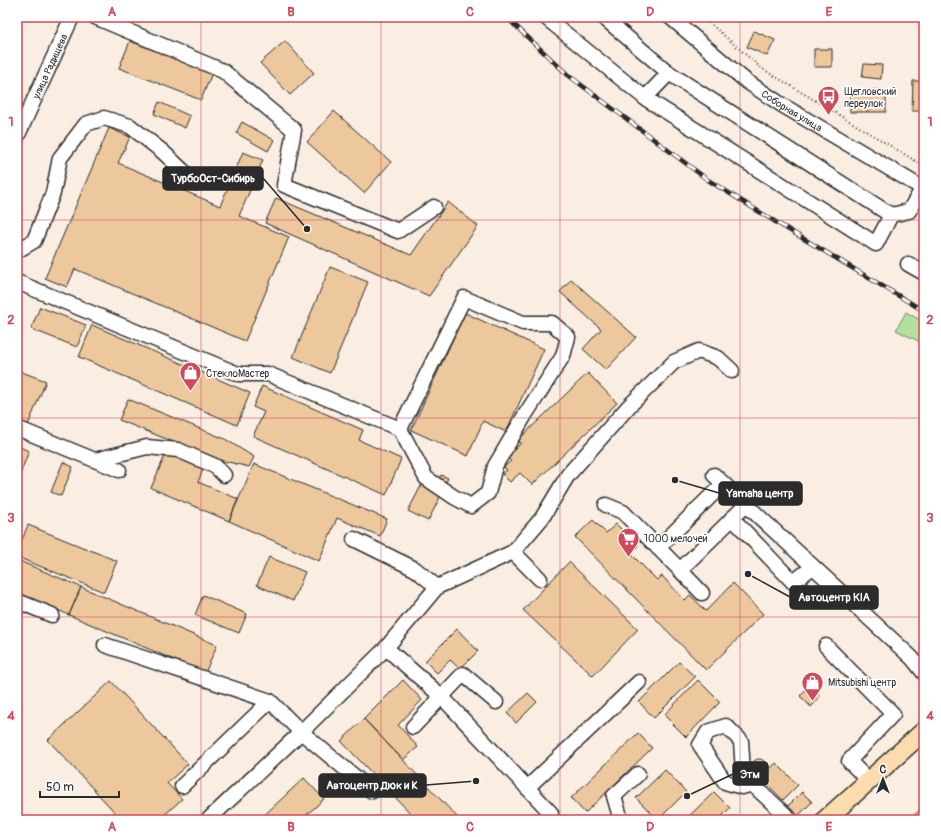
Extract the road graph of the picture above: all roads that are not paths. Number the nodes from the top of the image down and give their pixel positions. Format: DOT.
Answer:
graph roads {
  1 [pos="72,17"];
  2 [pos="95,17"];
  3 [pos="545,17"];
  4 [pos="603,17"];
  5 [pos="670,17"];
  6 [pos="669,73"];
  7 [pos="645,98"];
  8 [pos="17,137"];
  9 [pos="196,183"];
  10 [pos="924,188"];
  11 [pos="434,207"];
  12 [pos="890,215"];
  13 [pos="17,252"];
  14 [pos="908,264"];
  15 [pos="924,273"];
  16 [pos="17,282"];
  17 [pos="732,371"];
  18 [pos="17,428"];
  19 [pos="400,429"];
  20 [pos="96,460"];
  21 [pos="119,470"];
  22 [pos="224,475"];
  23 [pos="606,505"];
  24 [pos="746,505"];
  25 [pos="732,518"];
  26 [pos="354,540"];
  27 [pos="658,548"];
  28 [pos="513,552"];
  29 [pos="813,567"];
  30 [pos="680,570"];
  31 [pos="540,580"];
  32 [pos="437,587"];
  33 [pos="702,593"];
  34 [pos="17,601"];
  35 [pos="52,615"];
  36 [pos="105,645"];
  37 [pos="826,646"];
  38 [pos="386,648"];
  39 [pos="924,673"];
  40 [pos="639,682"];
  41 [pos="441,696"];
  42 [pos="270,701"];
  43 [pos="496,702"];
  44 [pos="413,727"];
  45 [pos="924,731"];
  46 [pos="301,732"];
  47 [pos="924,741"];
  48 [pos="638,774"];
  49 [pos="869,781"];
  50 [pos="752,784"];
  51 [pos="182,786"];
  52 [pos="527,788"];
  53 [pos="372,791"];
  54 [pos="208,820"];
  55 [pos="544,820"];
  56 [pos="621,820"];
  57 [pos="791,820"];
  58 [pos="825,820"];
  59 [pos="840,820"];
  1 -- 8 [label="street, улица Радищева"];
  2 -- 11 [label="street"];
  3 -- 7 [label="street"];
  4 -- 6 [label="street"];
  5 -- 10 [label="street, Соборная улица"];
  6 -- 7 [label="street"];
  6 -- 12 [label="street"];
  7 -- 12 [label="street"];
  9 -- 13 [label="street"];
  10 -- 12 [label="street"];
  14 -- 15 [label="street"];
  16 -- 19 [label="street"];
  17 -- 28 [label="street"];
  18 -- 20 [label="street"];
  19 -- 19 [label="street"];
  20 -- 21 [label="street"];
  20 -- 22 [label="street"];
  23 -- 27 [label="street"];
  24 -- 25 [label="street"];
  24 -- 27 [label="street"];
  24 -- 29 [label="street"];
  25 -- 29 [label="street"];
  25 -- 30 [label="street"];
  26 -- 32 [label="street"];
  27 -- 30 [label="street"];
  28 -- 31 [label="street"];
  28 -- 32 [label="street"];
  29 -- 39 [label="street"];
  30 -- 33 [label="street"];
  32 -- 38 [label="street"];
  34 -- 35 [label="street"];
  36 -- 42 [label="street"];
  37 -- 49 [label="street"];
  38 -- 41 [label="street"];
  38 -- 46 [label="street"];
  40 -- 52 [label="street"];
  41 -- 43 [label="street"];
  41 -- 44 [label="street"];
  41 -- 52 [label="street"];
  42 -- 46 [label="street"];
  42 -- 51 [label="street"];
  45 -- 49 [label="main road"];
  46 -- 53 [label="street"];
  46 -- 54 [label="street"];
  47 -- 59 [label="main road"];
  48 -- 56 [label="street"];
  49 -- 58 [label="main road"];
  50 -- 57 [label="street"];
  52 -- 55 [label="street"];
}
